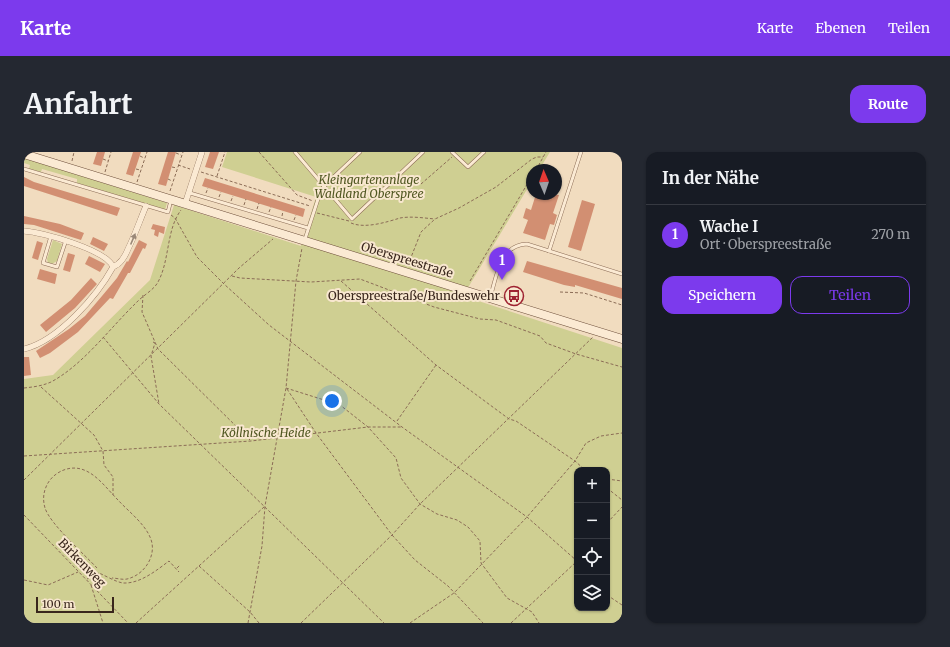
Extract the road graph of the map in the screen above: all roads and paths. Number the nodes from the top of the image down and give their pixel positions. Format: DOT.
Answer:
graph roads {
  1 [pos="74,152"];
  2 [pos="111,152"];
  3 [pos="147,152"];
  4 [pos="183,152"];
  5 [pos="202,152"];
  6 [pos="225,152"];
  7 [pos="259,152"];
  8 [pos="296,152"];
  9 [pos="360,152"];
  10 [pos="423,152"];
  11 [pos="484,152"];
  12 [pos="546,152"];
  13 [pos="581,152"];
  14 [pos="176,153"];
  15 [pos="453,153"];
  16 [pos="24,154"];
  17 [pos="181,155"];
  18 [pos="140,156"];
  19 [pos="543,157"];
  20 [pos="145,158"];
  21 [pos="103,159"];
  22 [pos="108,161"];
  23 [pos="539,164"];
  24 [pos="178,166"];
  25 [pos="172,167"];
  26 [pos="177,168"];
  27 [pos="24,169"];
  28 [pos="69,169"];
  29 [pos="136,169"];
  30 [pos="141,170"];
  31 [pos="196,171"];
  32 [pos="217,177"];
  33 [pos="102,179"];
  34 [pos="168,179"];
  35 [pos="173,181"];
  36 [pos="421,184"];
  37 [pos="324,186"];
  38 [pos="526,186"];
  39 [pos="208,188"];
  40 [pos="135,189"];
  41 [pos="190,192"];
  42 [pos="220,192"];
  43 [pos="206,194"];
  44 [pos="233,196"];
  45 [pos="219,197"];
  46 [pos="170,200"];
  47 [pos="246,200"];
  48 [pos="231,201"];
  49 [pos="317,202"];
  50 [pos="185,204"];
  51 [pos="259,204"];
  52 [pos="244,205"];
  53 [pos="146,206"];
  54 [pos="270,207"];
  55 [pos="315,207"];
  56 [pos="257,209"];
  57 [pos="283,211"];
  58 [pos="313,212"];
  59 [pos="269,213"];
  60 [pos="296,215"];
  61 [pos="282,217"];
  62 [pos="175,218"];
  63 [pos="435,219"];
  64 [pos="294,221"];
  65 [pos="308,228"];
  66 [pos="24,231"];
  67 [pos="280,234"];
  68 [pos="51,236"];
  69 [pos="66,240"];
  70 [pos="304,241"];
  71 [pos="549,251"];
  72 [pos="113,267"];
  73 [pos="406,267"];
  74 [pos="622,274"];
  75 [pos="232,276"];
  76 [pos="296,281"];
  77 [pos="341,281"];
  78 [pos="470,281"];
  79 [pos="224,284"];
  80 [pos="560,292"];
  81 [pos="143,295"];
  82 [pos="490,298"];
  83 [pos="622,305"];
  84 [pos="596,331"];
  85 [pos="103,337"];
  86 [pos="622,339"];
  87 [pos="290,341"];
  88 [pos="154,342"];
  89 [pos="24,349"];
  90 [pos="158,349"];
  91 [pos="576,354"];
  92 [pos="151,356"];
  93 [pos="436,365"];
  94 [pos="622,367"];
  95 [pos="133,374"];
  96 [pos="40,386"];
  97 [pos="24,388"];
  98 [pos="286,388"];
  99 [pos="159,404"];
  100 [pos="509,419"];
  101 [pos="396,422"];
  102 [pos="82,424"];
  103 [pos="402,426"];
  104 [pos="368,427"];
  105 [pos="316,432"];
  106 [pos="622,433"];
  107 [pos="278,438"];
  108 [pos="251,441"];
  109 [pos="201,444"];
  110 [pos="103,451"];
  111 [pos="50,455"];
  112 [pos="24,456"];
  113 [pos="575,461"];
  114 [pos="459,467"];
  115 [pos="582,467"];
  116 [pos="610,479"];
  117 [pos="24,480"];
  118 [pos="622,481"];
  119 [pos="610,490"];
  120 [pos="114,496"];
  121 [pos="622,500"];
  122 [pos="420,504"];
  123 [pos="265,506"];
  124 [pos="622,507"];
  125 [pos="24,515"];
  126 [pos="527,516"];
  127 [pos="610,520"];
  128 [pos="392,535"];
  129 [pos="574,558"];
  130 [pos="481,563"];
  131 [pos="574,564"];
  132 [pos="180,565"];
  133 [pos="199,566"];
  134 [pos="97,568"];
  135 [pos="176,569"];
  136 [pos="78,571"];
  137 [pos="179,572"];
  138 [pos="112,578"];
  139 [pos="24,580"];
  140 [pos="87,580"];
  141 [pos="343,582"];
  142 [pos="91,584"];
  143 [pos="454,593"];
  144 [pos="610,597"];
  145 [pos="622,605"];
  146 [pos="526,608"];
  147 [pos="250,612"];
  148 [pos="103,623"];
  149 [pos="128,623"];
  150 [pos="136,623"];
  151 [pos="248,623"];
  152 [pos="259,623"];
  153 [pos="301,623"];
  154 [pos="384,623"];
  155 [pos="410,623"];
  156 [pos="483,623"];
  157 [pos="511,623"];
  158 [pos="539,623"];
  1 -- 28 [label="path"];
  2 -- 22 [label="path"];
  3 -- 20 [label="path"];
  4 -- 17 [label="path"];
  5 -- 31 [label="street"];
  6 -- 32 [label="path"];
  7 -- 49 [label="path"];
  8 -- 37 [label="lane"];
  9 -- 37 [label="lane"];
  10 -- 37 [label="lane"];
  11 -- 15 [label="lane"];
  12 -- 19 [label="path"];
  13 -- 71 [label="lane"];
  14 -- 17 [label="path"];
  15 -- 36 [label="path"];
  16 -- 28 [label="main road, Oberspreestraße"];
  17 -- 24 [label="path"];
  18 -- 20 [label="path"];
  19 -- 23 [label="path"];
  19 -- 63 [label="path"];
  20 -- 30 [label="path"];
  21 -- 22 [label="path"];
  22 -- 33 [label="path"];
  24 -- 26 [label="path"];
  24 -- 31 [label="path"];
  25 -- 26 [label="path"];
  26 -- 35 [label="path"];
  27 -- 53 [label="lane"];
  28 -- 33 [label="main road, Oberspreestraße"];
  29 -- 30 [label="path"];
  30 -- 40 [label="path"];
  31 -- 32 [label="path"];
  31 -- 41 [label="street"];
  32 -- 55 [label="path"];
  33 -- 40 [label="main road, Oberspreestraße"];
  34 -- 35 [label="path"];
  35 -- 46 [label="path"];
  37 -- 49 [label="lane"];
  38 -- 78 [label="path"];
  39 -- 43 [label="path"];
  40 -- 46 [label="main road, Oberspreestraße"];
  41 -- 50 [label="street"];
  41 -- 65 [label="lane"];
  42 -- 45 [label="path"];
  44 -- 48 [label="path"];
  46 -- 50 [label="main road, Oberspreestraße"];
  46 -- 53 [label="lane"];
  47 -- 52 [label="path"];
  49 -- 55 [label="lane"];
  50 -- 62 [label="path"];
  50 -- 67 [label="main road, Oberspreestraße"];
  51 -- 56 [label="path"];
  72 -- 53 [label="street, one-way"];
  54 -- 59 [label="path"];
  55 -- 58 [label="lane"];
  57 -- 61 [label="path"];
  58 -- 63 [label="path"];
  58 -- 65 [label="lane"];
  60 -- 64 [label="path"];
  62 -- 79 [label="path"];
  62 -- 81 [label="path"];
  63 -- 73 [label="path"];
  65 -- 70 [label="lane"];
  66 -- 68 [label="street"];
  67 -- 70 [label="main road, Oberspreestraße"];
  67 -- 75 [label="path"];
  68 -- 69 [label="street"];
  68 -- 69 [label="lane"];
  69 -- 72 [label="street"];
  70 -- 76 [label="path"];
  70 -- 82 [label="main road, Oberspreestraße"];
  71 -- 74 [label="lane"];
  71 -- 82 [label="lane"];
  72 -- 89 [label="street"];
  75 -- 76 [label="path"];
  75 -- 79 [label="path"];
  76 -- 77 [label="path"];
  76 -- 87 [label="path"];
  77 -- 91 [label="path"];
  77 -- 93 [label="path"];
  79 -- 87 [label="path"];
  79 -- 90 [label="path"];
  80 -- 83 [label="path"];
  81 -- 85 [label="path"];
  81 -- 88 [label="path"];
  82 -- 84 [label="main road, Oberspreestraße"];
  84 -- 86 [label="main road, Oberspreestraße"];
  84 -- 91 [label="path"];
  85 -- 95 [label="path"];
  85 -- 96 [label="path"];
  87 -- 98 [label="path"];
  87 -- 101 [label="path"];
  88 -- 90 [label="path"];
  88 -- 92 [label="path"];
  90 -- 92 [label="path"];
  90 -- 108 [label="path"];
  91 -- 94 [label="path"];
  91 -- 100 [label="path"];
  92 -- 95 [label="path"];
  92 -- 99 [label="path"];
  93 -- 100 [label="path"];
  93 -- 101 [label="path"];
  95 -- 99 [label="path"];
  95 -- 102 [label="path"];
  96 -- 97 [label="path"];
  96 -- 102 [label="path"];
  98 -- 104 [label="path"];
  98 -- 105 [label="path"];
  98 -- 107 [label="path"];
  99 -- 109 [label="path"];
  100 -- 113 [label="path"];
  100 -- 114 [label="path"];
  101 -- 103 [label="path"];
  102 -- 110 [label="path"];
  102 -- 111 [label="path"];
  103 -- 104 [label="path"];
  103 -- 114 [label="path"];
  104 -- 105 [label="path"];
  104 -- 122 [label="path"];
  105 -- 107 [label="path"];
  105 -- 128 [label="path"];
  106 -- 113 [label="path"];
  107 -- 108 [label="path"];
  107 -- 123 [label="path"];
  108 -- 109 [label="path"];
  109 -- 110 [label="path"];
  109 -- 123 [label="path"];
  110 -- 111 [label="path"];
  110 -- 120 [label="path"];
  111 -- 112 [label="path"];
  111 -- 117 [label="path"];
  113 -- 115 [label="path"];
  113 -- 126 [label="path"];
  114 -- 122 [label="path"];
  114 -- 126 [label="path"];
  116 -- 118 [label="path"];
  119 -- 121 [label="path"];
  120 -- 134 [label="path"];
  120 -- 138 [label="path"];
  122 -- 128 [label="path"];
  122 -- 130 [label="path"];
  123 -- 133 [label="path"];
  123 -- 141 [label="path"];
  123 -- 147 [label="path"];
  124 -- 127 [label="path"];
  125 -- 136 [label="path, Birkenweg"];
  126 -- 129 [label="path"];
  126 -- 130 [label="path"];
  128 -- 141 [label="path"];
  128 -- 143 [label="path"];
  130 -- 143 [label="path"];
  130 -- 146 [label="path"];
  131 -- 146 [label="path"];
  132 -- 135 [label="path"];
  133 -- 147 [label="path"];
  133 -- 150 [label="path"];
  135 -- 137 [label="path"];
  135 -- 138 [label="path"];
  136 -- 139 [label="path"];
  136 -- 140 [label="path, Birkenweg"];
  138 -- 140 [label="path"];
  140 -- 142 [label="path, Birkenweg"];
  141 -- 153 [label="path"];
  141 -- 154 [label="path"];
  142 -- 148 [label="path"];
  142 -- 149 [label="path, Birkenweg"];
  143 -- 155 [label="path"];
  143 -- 156 [label="path"];
  144 -- 145 [label="path"];
  146 -- 157 [label="path"];
  146 -- 158 [label="path"];
  147 -- 151 [label="path"];
  147 -- 152 [label="path"];
}
